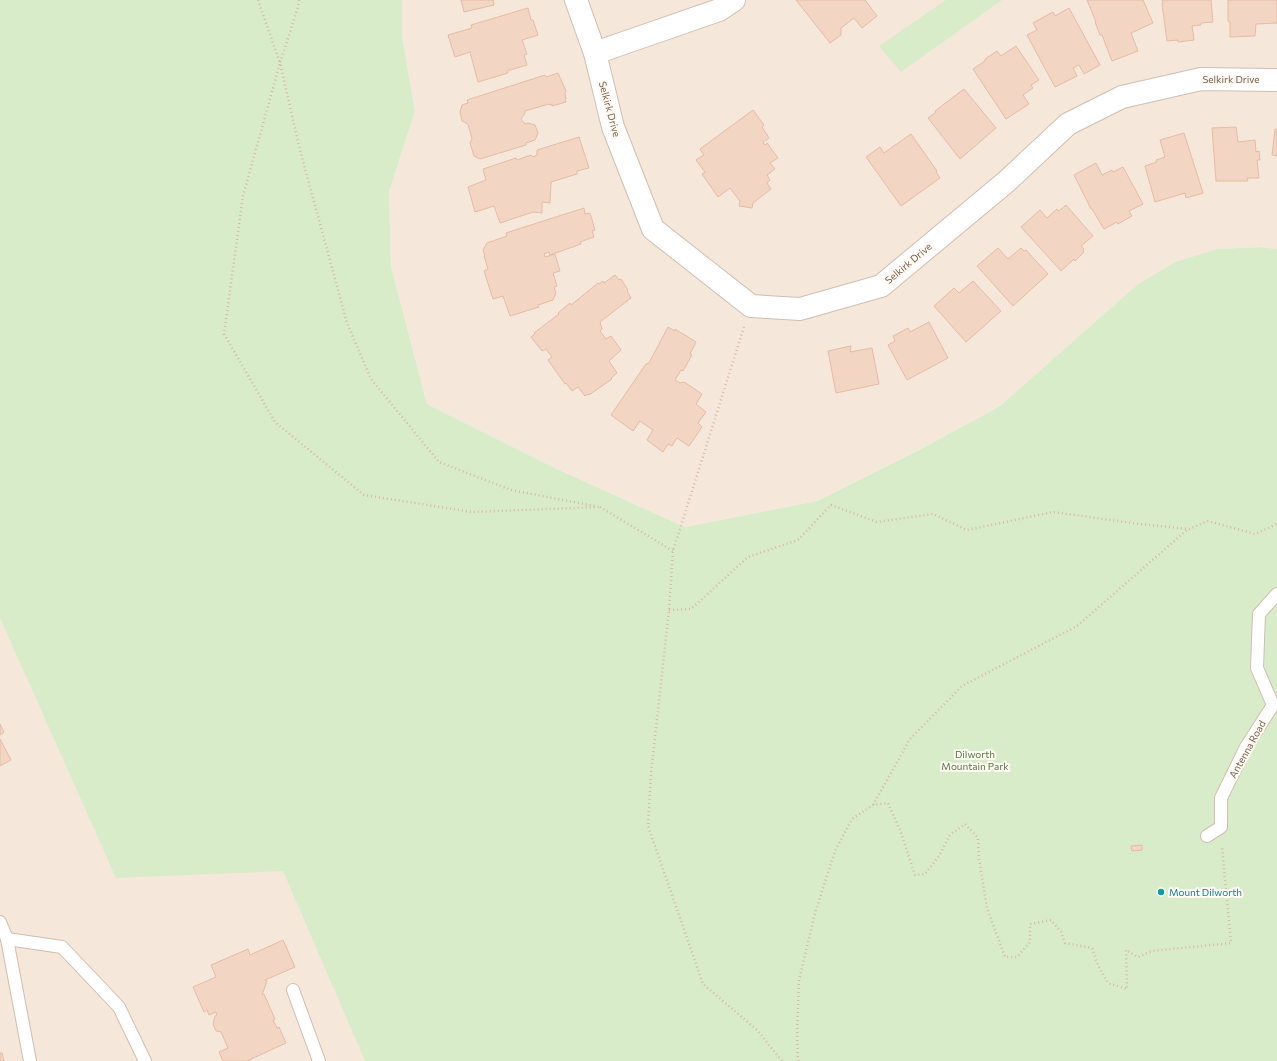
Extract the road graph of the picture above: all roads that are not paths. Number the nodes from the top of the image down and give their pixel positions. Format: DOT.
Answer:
graph roads {
  1 [pos="576,0"];
  2 [pos="734,0"];
  3 [pos="595,53"];
  4 [pos="1277,80"];
  5 [pos="1277,594"];
  6 [pos="1207,836"];
  7 [pos="0,922"];
  8 [pos="7,939"];
  9 [pos="293,990"];
  10 [pos="30,1061"];
  11 [pos="145,1061"];
  12 [pos="319,1061"];
  1 -- 3 [label="street, Selkirk Drive"];
  2 -- 3 [label="street"];
  3 -- 4 [label="street, Selkirk Drive"];
  5 -- 6 [label="lane, Antenna Road"];
  7 -- 8 [label="lane"];
  8 -- 10 [label="lane"];
  8 -- 11 [label="lane"];
  9 -- 12 [label="lane"];
}
